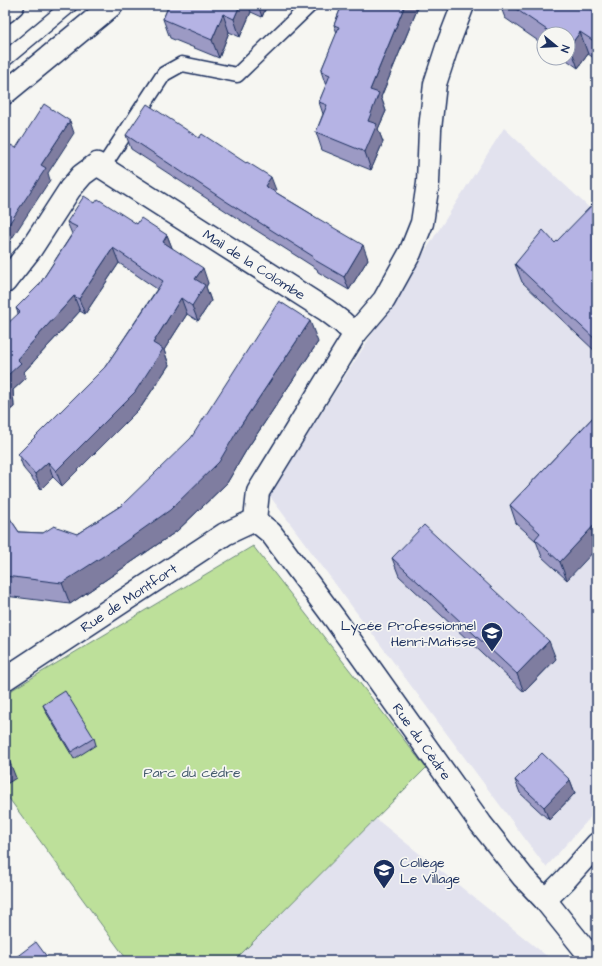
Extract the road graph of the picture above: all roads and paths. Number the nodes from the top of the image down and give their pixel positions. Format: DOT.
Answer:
graph roads {
  1 [pos="13,5"];
  2 [pos="70,5"];
  3 [pos="112,5"];
  4 [pos="310,5"];
  5 [pos="463,5"];
  6 [pos="5,12"];
  7 [pos="5,59"];
  8 [pos="5,93"];
  9 [pos="103,168"];
  10 [pos="5,282"];
  11 [pos="355,334"];
  12 [pos="255,520"];
  13 [pos="6,677"];
  14 [pos="597,844"];
  15 [pos="545,900"];
  16 [pos="594,961"];
  1 -- 6 [label="street"];
  2 -- 7 [label="lane"];
  3 -- 8 [label="street"];
  4 -- 9 [label="lane"];
  5 -- 11 [label="street"];
  9 -- 10 [label="street"];
  9 -- 11 [label="street, Mail de la Colombe"];
  11 -- 12 [label="street"];
  12 -- 13 [label="street, Rue de Montfort"];
  12 -- 15 [label="street, Rue du Cèdre"];
  14 -- 15 [label="street"];
  15 -- 16 [label="street, Rue du Cèdre"];
}
